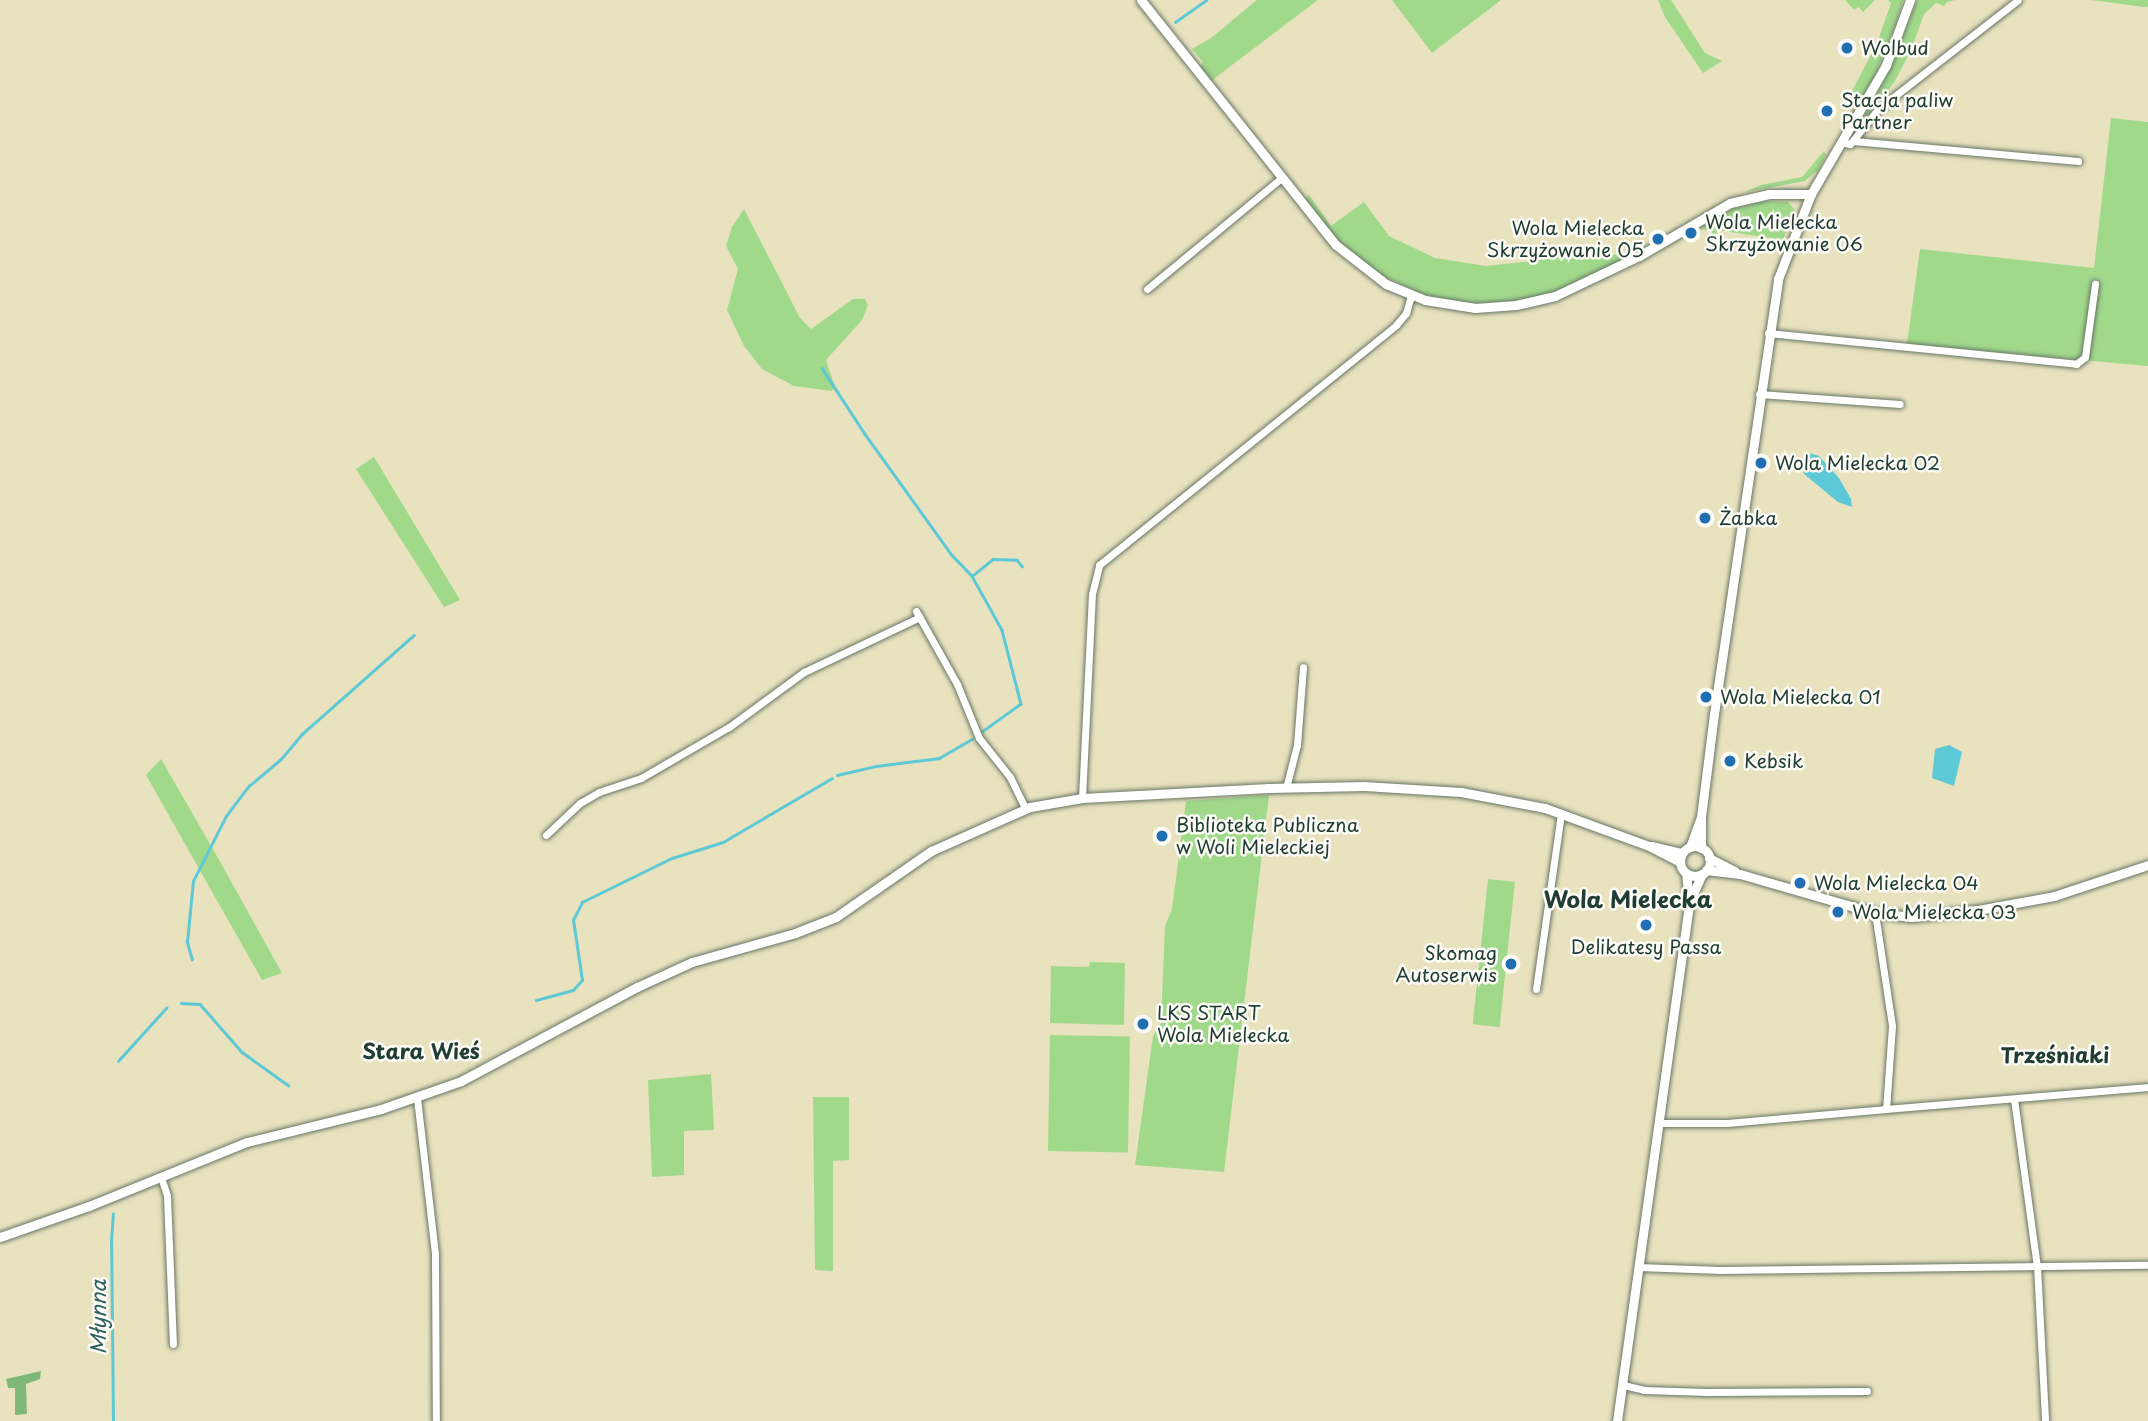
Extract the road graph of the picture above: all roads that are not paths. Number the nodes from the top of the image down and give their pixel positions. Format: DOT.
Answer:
graph roads {
  1 [pos="1141,0"];
  2 [pos="1910,0"];
  3 [pos="2018,0"];
  4 [pos="1853,141"];
  5 [pos="1841,142"];
  6 [pos="2078,162"];
  7 [pos="1281,178"];
  8 [pos="1811,194"];
  9 [pos="2095,284"];
  10 [pos="1147,289"];
  11 [pos="1411,295"];
  12 [pos="1768,333"];
  13 [pos="1759,394"];
  14 [pos="1900,404"];
  15 [pos="1303,667"];
  16 [pos="1286,788"];
  17 [pos="1082,798"];
  18 [pos="1025,808"];
  19 [pos="1561,814"];
  20 [pos="1701,817"];
  21 [pos="546,835"];
  22 [pos="1701,848"];
  23 [pos="1684,854"];
  24 [pos="1709,858"];
  25 [pos="2148,865"];
  26 [pos="1704,872"];
  27 [pos="1686,873"];
  28 [pos="1740,874"];
  29 [pos="1689,905"];
  30 [pos="1875,913"];
  31 [pos="1536,989"];
  32 [pos="2148,1087"];
  33 [pos="417,1098"];
  34 [pos="2014,1099"];
  35 [pos="1886,1109"];
  36 [pos="1658,1123"];
  37 [pos="161,1177"];
  38 [pos="0,1237"];
  39 [pos="2148,1265"];
  40 [pos="2037,1266"];
  41 [pos="1639,1267"];
  42 [pos="173,1344"];
  43 [pos="1623,1385"];
  44 [pos="1867,1391"];
  45 [pos="436,1421"];
  46 [pos="1618,1421"];
  47 [pos="2045,1421"];
  1 -- 7 [label="street"];
  2 -- 5 [label="street"];
  3 -- 4 [label="street"];
  4 -- 5 [label="street"];
  4 -- 6 [label="street"];
  5 -- 8 [label="street"];
  7 -- 10 [label="street"];
  7 -- 11 [label="street"];
  8 -- 11 [label="street"];
  8 -- 12 [label="street"];
  9 -- 12 [label="street"];
  11 -- 17 [label="street"];
  12 -- 13 [label="street"];
  13 -- 14 [label="street"];
  13 -- 20 [label="street"];
  15 -- 16 [label="street"];
  16 -- 17 [label="street"];
  16 -- 19 [label="street"];
  17 -- 18 [label="street"];
  18 -- 21 [label="street"];
  18 -- 33 [label="street"];
  19 -- 23 [label="street"];
  19 -- 31 [label="street"];
  20 -- 22 [label="street"];
  20 -- 23 [label="street"];
  22 -- 23 [label="street"];
  22 -- 24 [label="street"];
  23 -- 27 [label="street"];
  24 -- 26 [label="street"];
  24 -- 28 [label="street"];
  25 -- 30 [label="street"];
  26 -- 27 [label="street"];
  26 -- 28 [label="street"];
  26 -- 29 [label="street"];
  27 -- 29 [label="street"];
  28 -- 30 [label="street"];
  29 -- 36 [label="street"];
  30 -- 35 [label="street"];
  32 -- 34 [label="street"];
  33 -- 37 [label="street"];
  33 -- 45 [label="street"];
  34 -- 35 [label="street"];
  34 -- 40 [label="street"];
  35 -- 36 [label="street"];
  36 -- 41 [label="street"];
  37 -- 38 [label="street"];
  37 -- 42 [label="street"];
  39 -- 40 [label="street"];
  40 -- 41 [label="street"];
  40 -- 47 [label="street"];
  41 -- 43 [label="street"];
  43 -- 44 [label="street"];
  43 -- 46 [label="street"];
}
